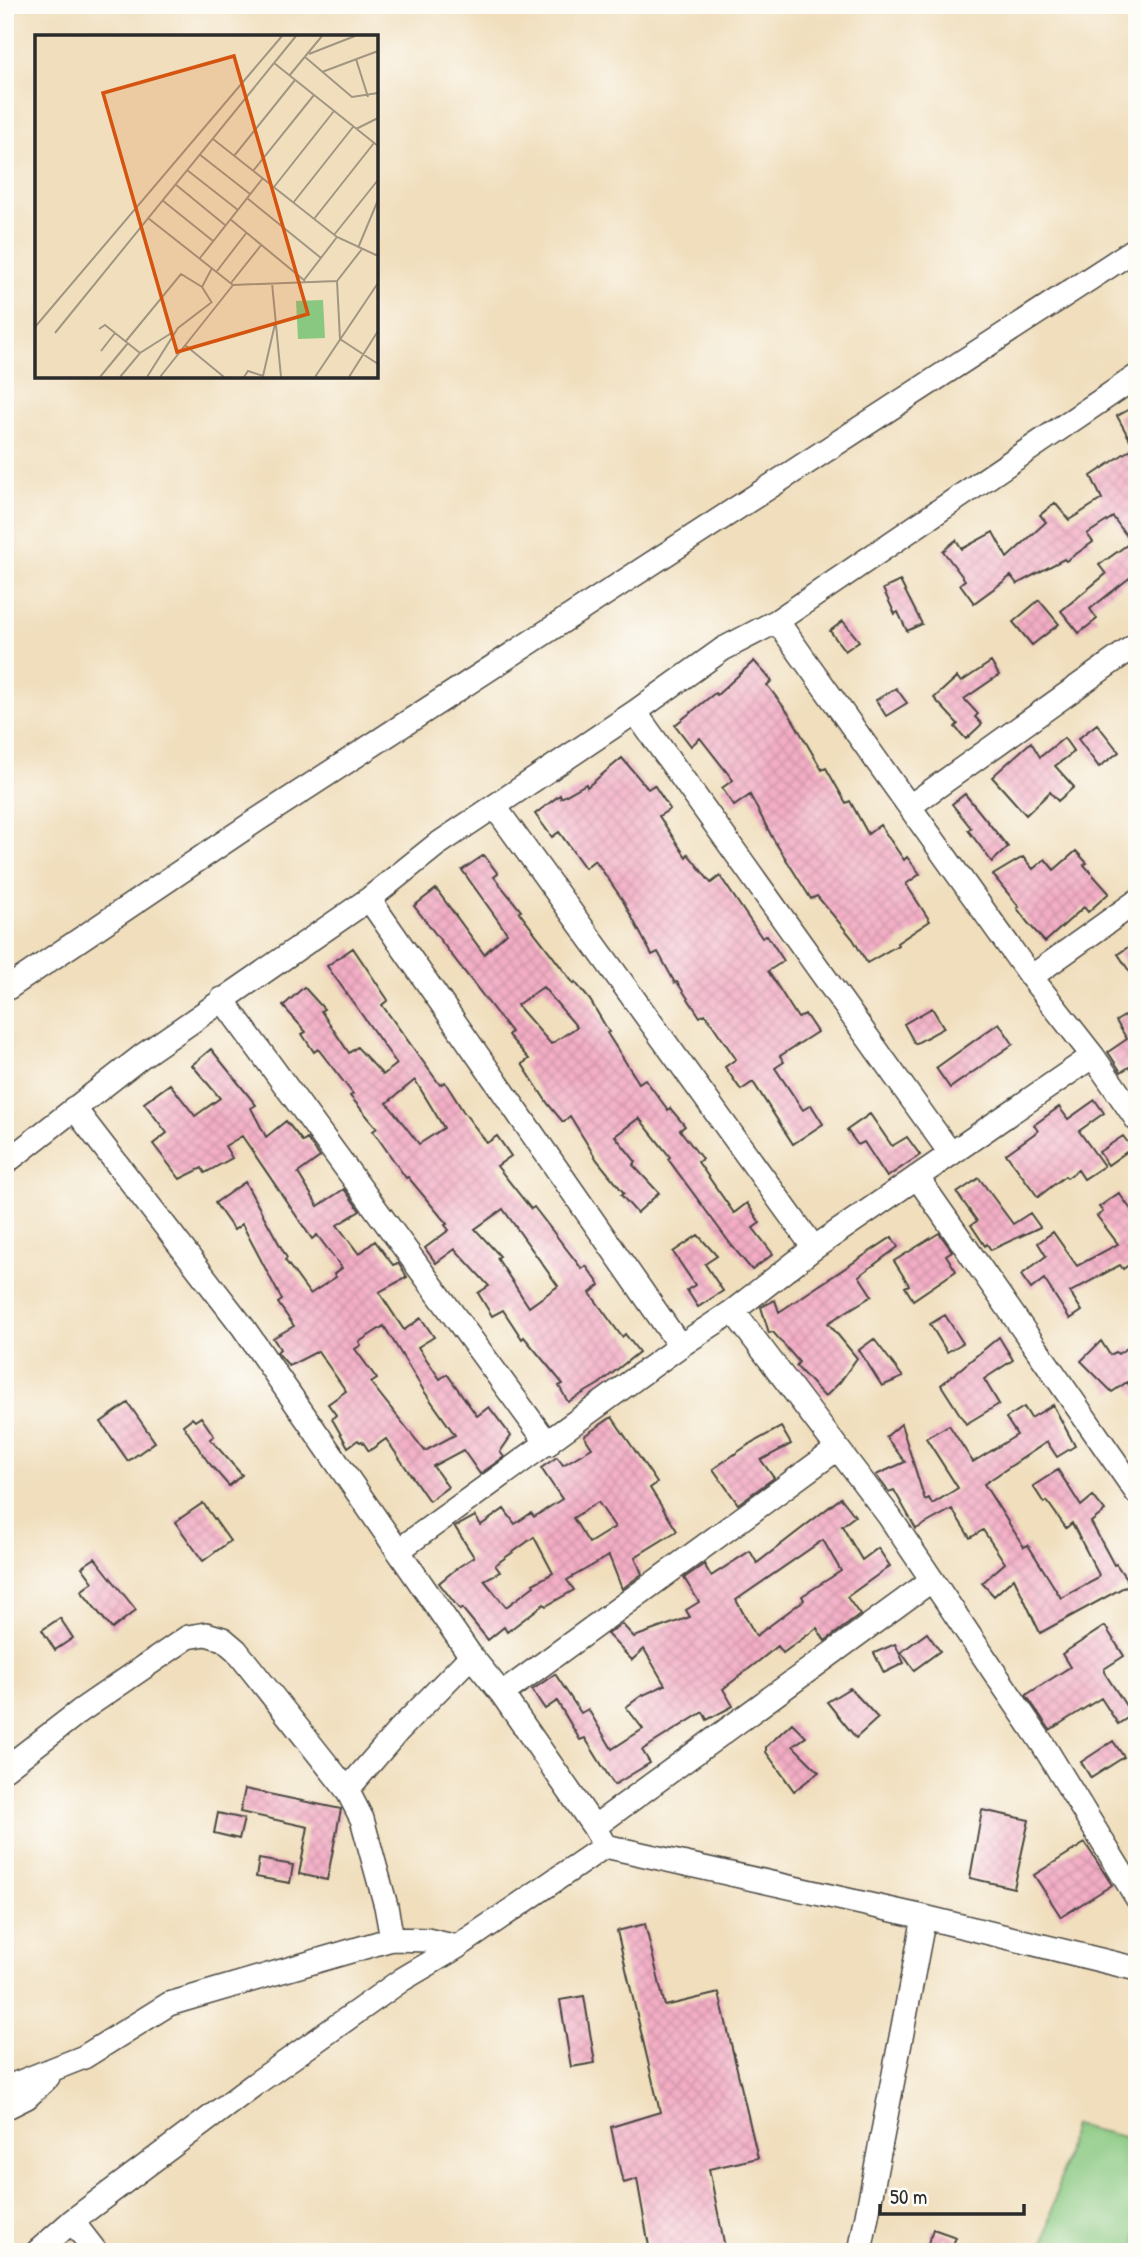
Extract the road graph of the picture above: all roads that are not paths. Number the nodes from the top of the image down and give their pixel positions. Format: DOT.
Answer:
graph roads {
  1 [pos="1137,248"];
  2 [pos="1137,376"];
  3 [pos="777,621"];
  4 [pos="1137,644"];
  5 [pos="635,712"];
  6 [pos="910,806"];
  7 [pos="495,807"];
  8 [pos="369,900"];
  9 [pos="1137,901"];
  10 [pos="1031,977"];
  11 [pos="5,990"];
  12 [pos="222,999"];
  13 [pos="1093,1056"];
  14 [pos="74,1108"];
  15 [pos="1137,1120"];
  16 [pos="951,1154"];
  17 [pos="5,1163"];
  18 [pos="917,1177"];
  19 [pos="814,1248"];
  20 [pos="733,1311"];
  21 [pos="680,1346"];
  22 [pos="548,1444"];
  23 [pos="837,1449"];
  24 [pos="1137,1493"];
  25 [pos="399,1550"];
  26 [pos="932,1580"];
  27 [pos="471,1657"];
  28 [pos="502,1694"];
  29 [pos="5,1769"];
  30 [pos="347,1790"];
  31 [pos="600,1837"];
  32 [pos="1137,1898"];
  33 [pos="924,1917"];
  34 [pos="393,1939"];
  35 [pos="457,1947"];
  36 [pos="1137,1969"];
  37 [pos="58,2068"];
  38 [pos="5,2088"];
  39 [pos="5,2108"];
  40 [pos="72,2221"];
  41 [pos="858,2246"];
  42 [pos="37,2252"];
  43 [pos="96,2252"];
  1 -- 11 [label="street"];
  2 -- 3 [label="street"];
  3 -- 5 [label="street"];
  3 -- 6 [label="street"];
  4 -- 6 [label="street"];
  5 -- 7 [label="street"];
  5 -- 16 [label="street"];
  6 -- 10 [label="street"];
  7 -- 8 [label="street"];
  7 -- 19 [label="street"];
  8 -- 12 [label="street"];
  8 -- 21 [label="street"];
  9 -- 10 [label="street"];
  10 -- 13 [label="street"];
  12 -- 14 [label="street"];
  12 -- 22 [label="street"];
  13 -- 15 [label="street"];
  13 -- 16 [label="street"];
  14 -- 17 [label="street"];
  14 -- 25 [label="street"];
  16 -- 18 [label="street"];
  18 -- 19 [label="street"];
  18 -- 24 [label="street"];
  19 -- 20 [label="street"];
  20 -- 21 [label="street"];
  20 -- 23 [label="street"];
  21 -- 22 [label="street"];
  22 -- 25 [label="street"];
  23 -- 26 [label="street"];
  23 -- 28 [label="street"];
  25 -- 27 [label="street"];
  26 -- 31 [label="street"];
  26 -- 32 [label="street"];
  27 -- 28 [label="street"];
  27 -- 30 [label="street"];
  28 -- 31 [label="street"];
  29 -- 30 [label="street"];
  30 -- 34 [label="street"];
  31 -- 33 [label="street"];
  31 -- 35 [label="street"];
  33 -- 36 [label="street"];
  33 -- 41 [label="street"];
  34 -- 35 [label="street"];
  34 -- 37 [label="street"];
  35 -- 40 [label="street"];
  37 -- 38 [label="street"];
  37 -- 39 [label="street"];
  40 -- 42 [label="street"];
  40 -- 43 [label="street"];
}
